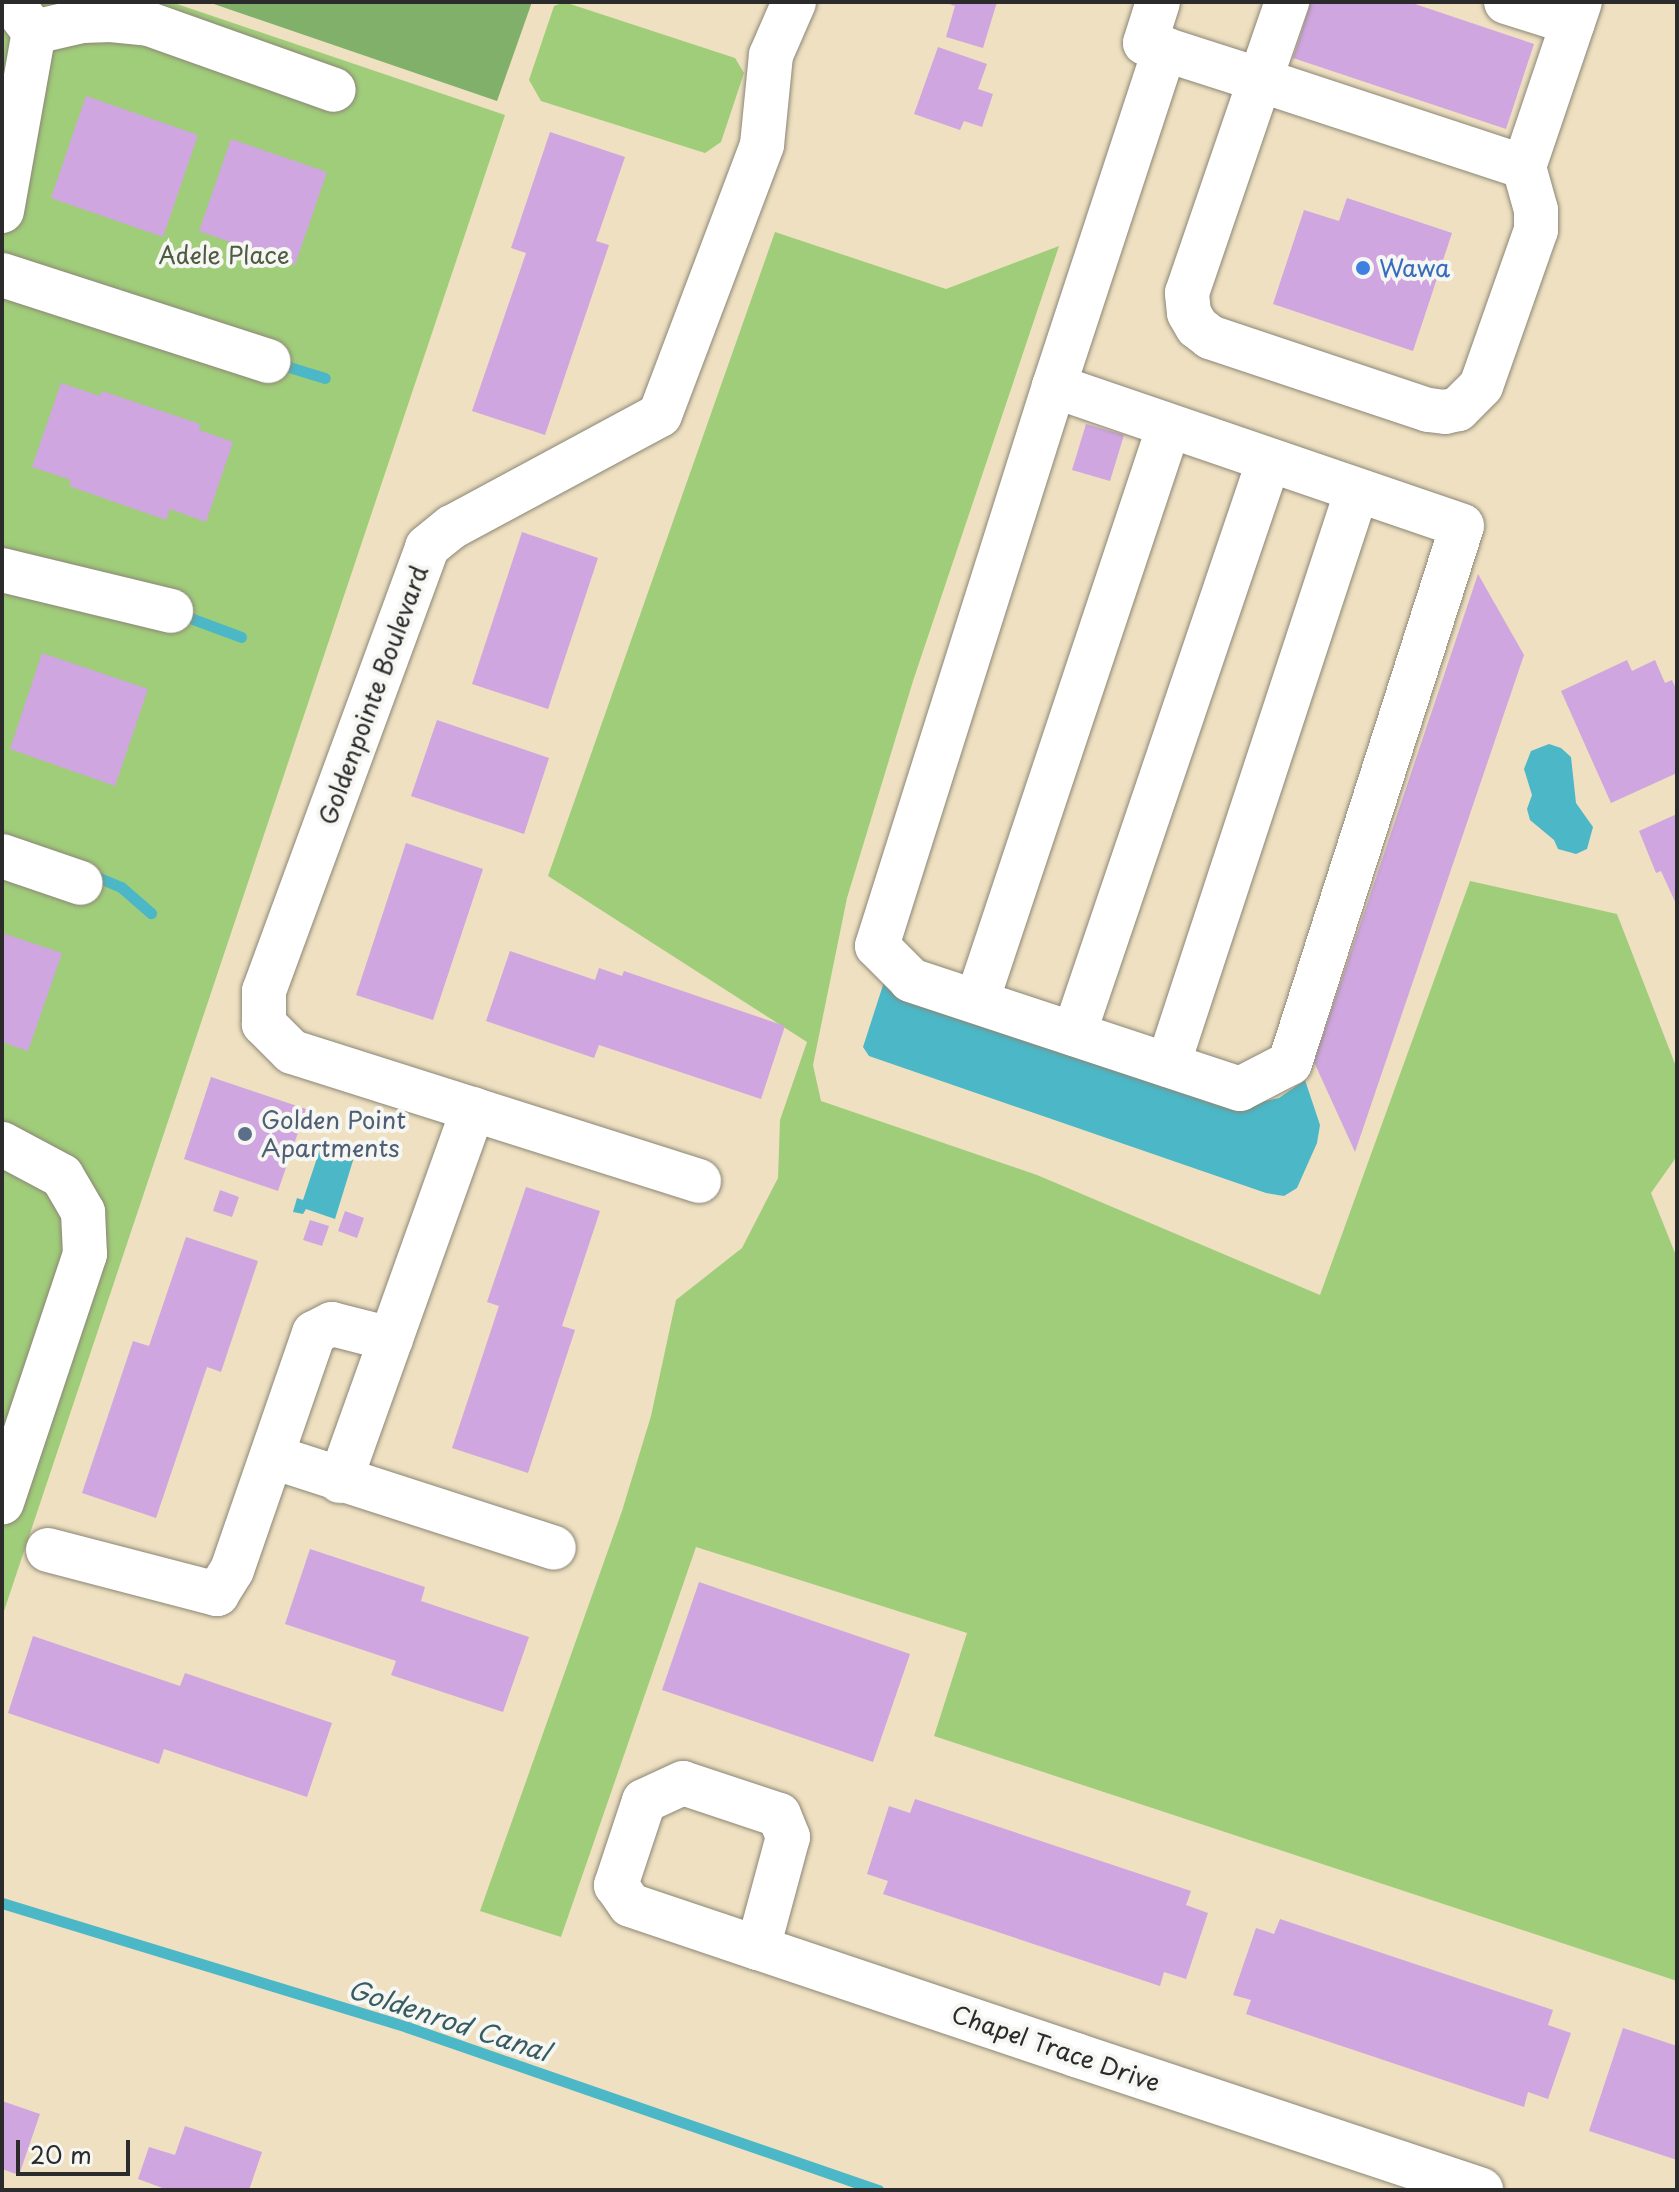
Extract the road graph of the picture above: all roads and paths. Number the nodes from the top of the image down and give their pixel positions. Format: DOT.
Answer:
graph roads {
  1 [pos="794,2"];
  2 [pos="1158,2"];
  3 [pos="1287,2"];
  4 [pos="1506,2"];
  5 [pos="1577,13"];
  6 [pos="23,17"];
  7 [pos="1165,49"];
  8 [pos="1260,80"];
  9 [pos="334,90"];
  10 [pos="8,144"];
  11 [pos="1524,167"];
  12 [pos="2,211"];
  13 [pos="2,275"];
  14 [pos="268,361"];
  15 [pos="1054,386"];
  16 [pos="1169,426"];
  17 [pos="1269,460"];
  18 [pos="1357,490"];
  19 [pos="2,570"];
  20 [pos="171,611"];
  21 [pos="2,856"];
  22 [pos="81,883"];
  23 [pos="977,1001"];
  24 [pos="1074,1034"];
  25 [pos="1168,1065"];
  26 [pos="473,1109"];
  27 [pos="2,1144"];
  28 [pos="699,1181"];
  29 [pos="391,1339"];
  30 [pos="273,1457"];
  31 [pos="340,1481"];
  32 [pos="2,1502"];
  33 [pos="554,1548"];
  34 [pos="48,1550"];
  35 [pos="758,1948"];
  36 [pos="1481,2190"];
  1 -- 26 [label="lane, Goldenpointe Boulevard"];
  2 -- 7 [label="lane"];
  3 -- 8 [label="lane"];
  4 -- 5 [label="lane"];
  5 -- 11 [label="lane"];
  6 -- 9 [label="lane"];
  6 -- 10 [label="lane"];
  7 -- 8 [label="lane"];
  7 -- 15 [label="lane"];
  8 -- 11 [label="lane"];
  8 -- 11 [label="lane"];
  10 -- 12 [label="lane"];
  13 -- 14 [label="lane"];
  15 -- 16 [label="lane"];
  15 -- 23 [label="lane"];
  16 -- 17 [label="lane"];
  16 -- 23 [label="lane"];
  17 -- 18 [label="lane"];
  17 -- 24 [label="lane"];
  18 -- 25 [label="lane"];
  18 -- 25 [label="lane"];
  19 -- 20 [label="lane"];
  21 -- 22 [label="lane"];
  23 -- 24 [label="lane"];
  24 -- 25 [label="lane"];
  26 -- 28 [label="lane, Goldenpointe Boulevard"];
  26 -- 29 [label="lane"];
  27 -- 32 [label="lane"];
  29 -- 30 [label="lane"];
  29 -- 31 [label="lane"];
  30 -- 31 [label="lane"];
  30 -- 34 [label="lane"];
  31 -- 33 [label="lane"];
  35 -- 35 [label="lane, Chapel Trace Drive"];
  35 -- 36 [label="lane, Chapel Trace Drive"];
}
